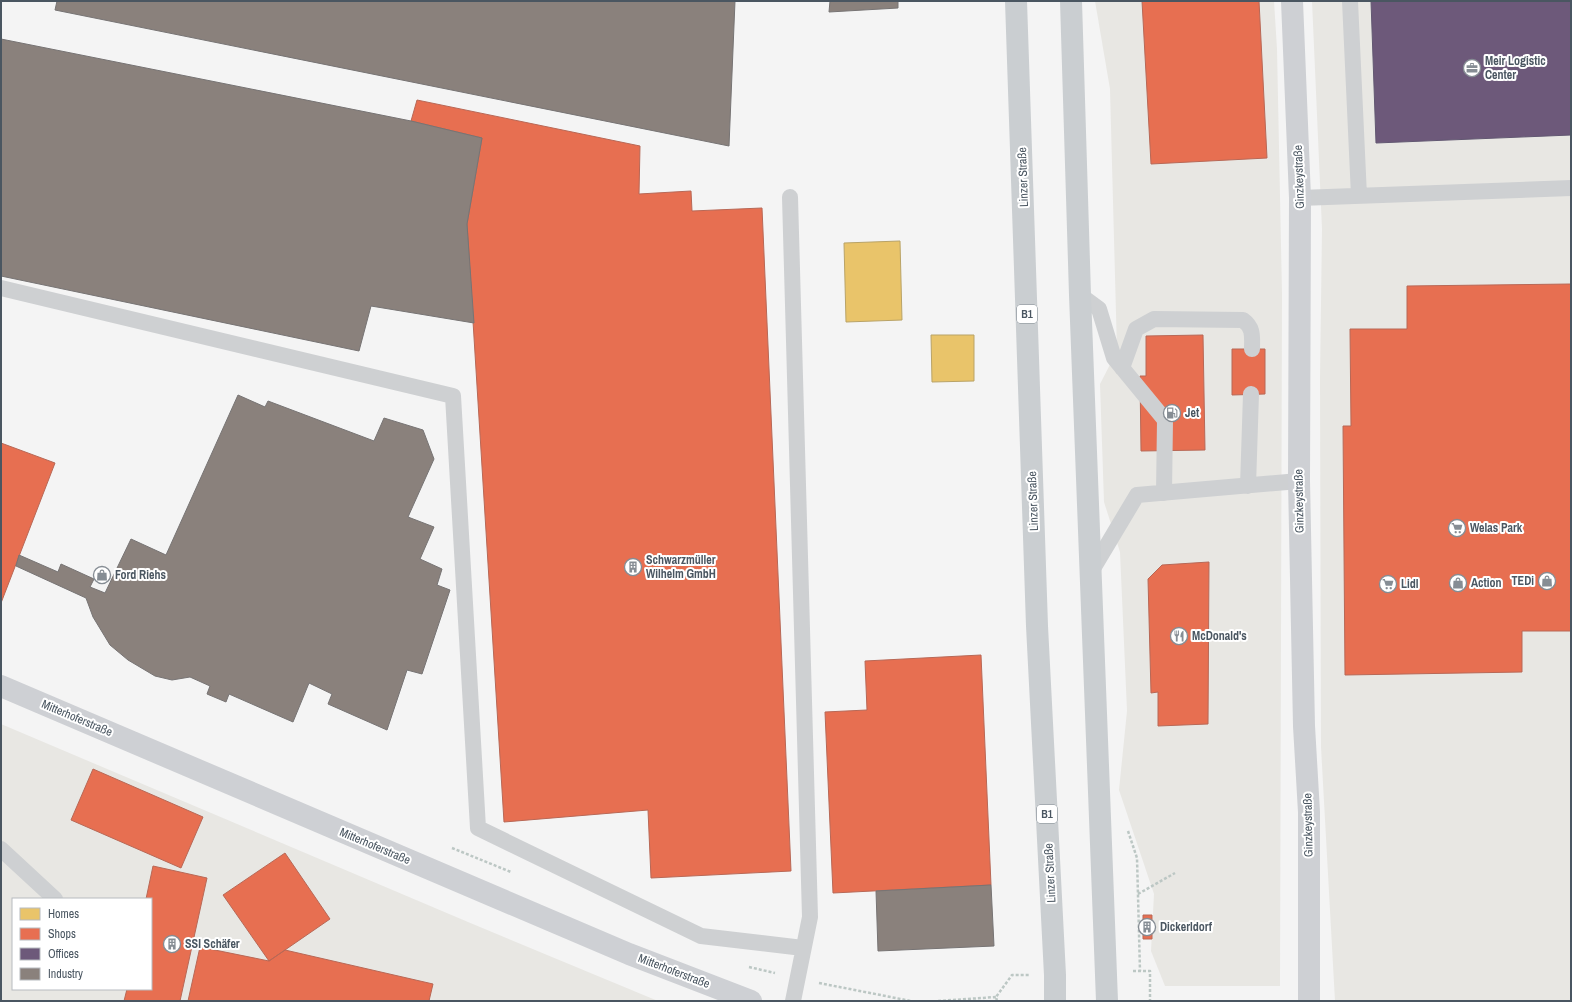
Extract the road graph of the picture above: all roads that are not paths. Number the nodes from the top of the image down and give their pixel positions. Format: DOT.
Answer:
graph roads {
  1 [pos="1016,1"];
  2 [pos="1071,1"];
  3 [pos="1292,1"];
  4 [pos="1350,1"];
  5 [pos="1571,188"];
  6 [pos="1359,196"];
  7 [pos="790,197"];
  8 [pos="1300,198"];
  9 [pos="1,288"];
  10 [pos="1080,295"];
  11 [pos="1252,349"];
  12 [pos="1122,368"];
  13 [pos="1251,394"];
  14 [pos="1299,481"];
  15 [pos="1248,486"];
  16 [pos="1164,493"];
  17 [pos="1090,572"];
  18 [pos="1,686"];
  19 [pos="1,849"];
  20 [pos="54,898"];
  21 [pos="803,948"];
  22 [pos="751,1001"];
  23 [pos="793,1001"];
  24 [pos="1055,1001"];
  25 [pos="1106,1001"];
  26 [pos="1309,1001"];
  1 -- 24 [label="main road, Linzer Straße / B1"];
  2 -- 10 [label="main road"];
  3 -- 8 [label="street, Ginzkeystraße"];
  4 -- 6 [label="lane"];
  5 -- 6 [label="lane"];
  6 -- 8 [label="lane"];
  7 -- 21 [label="lane"];
  8 -- 14 [label="street, Ginzkeystraße"];
  9 -- 21 [label="lane"];
  10 -- 12 [label="lane"];
  10 -- 17 [label="main road"];
  11 -- 12 [label="lane"];
  12 -- 16 [label="lane"];
  13 -- 15 [label="lane"];
  14 -- 15 [label="lane"];
  14 -- 26 [label="street, Ginzkeystraße"];
  15 -- 16 [label="lane"];
  16 -- 17 [label="lane"];
  17 -- 25 [label="main road"];
  18 -- 22 [label="street, Mitterhoferstraße"];
  19 -- 20 [label="lane"];
  21 -- 23 [label="lane"];
}
